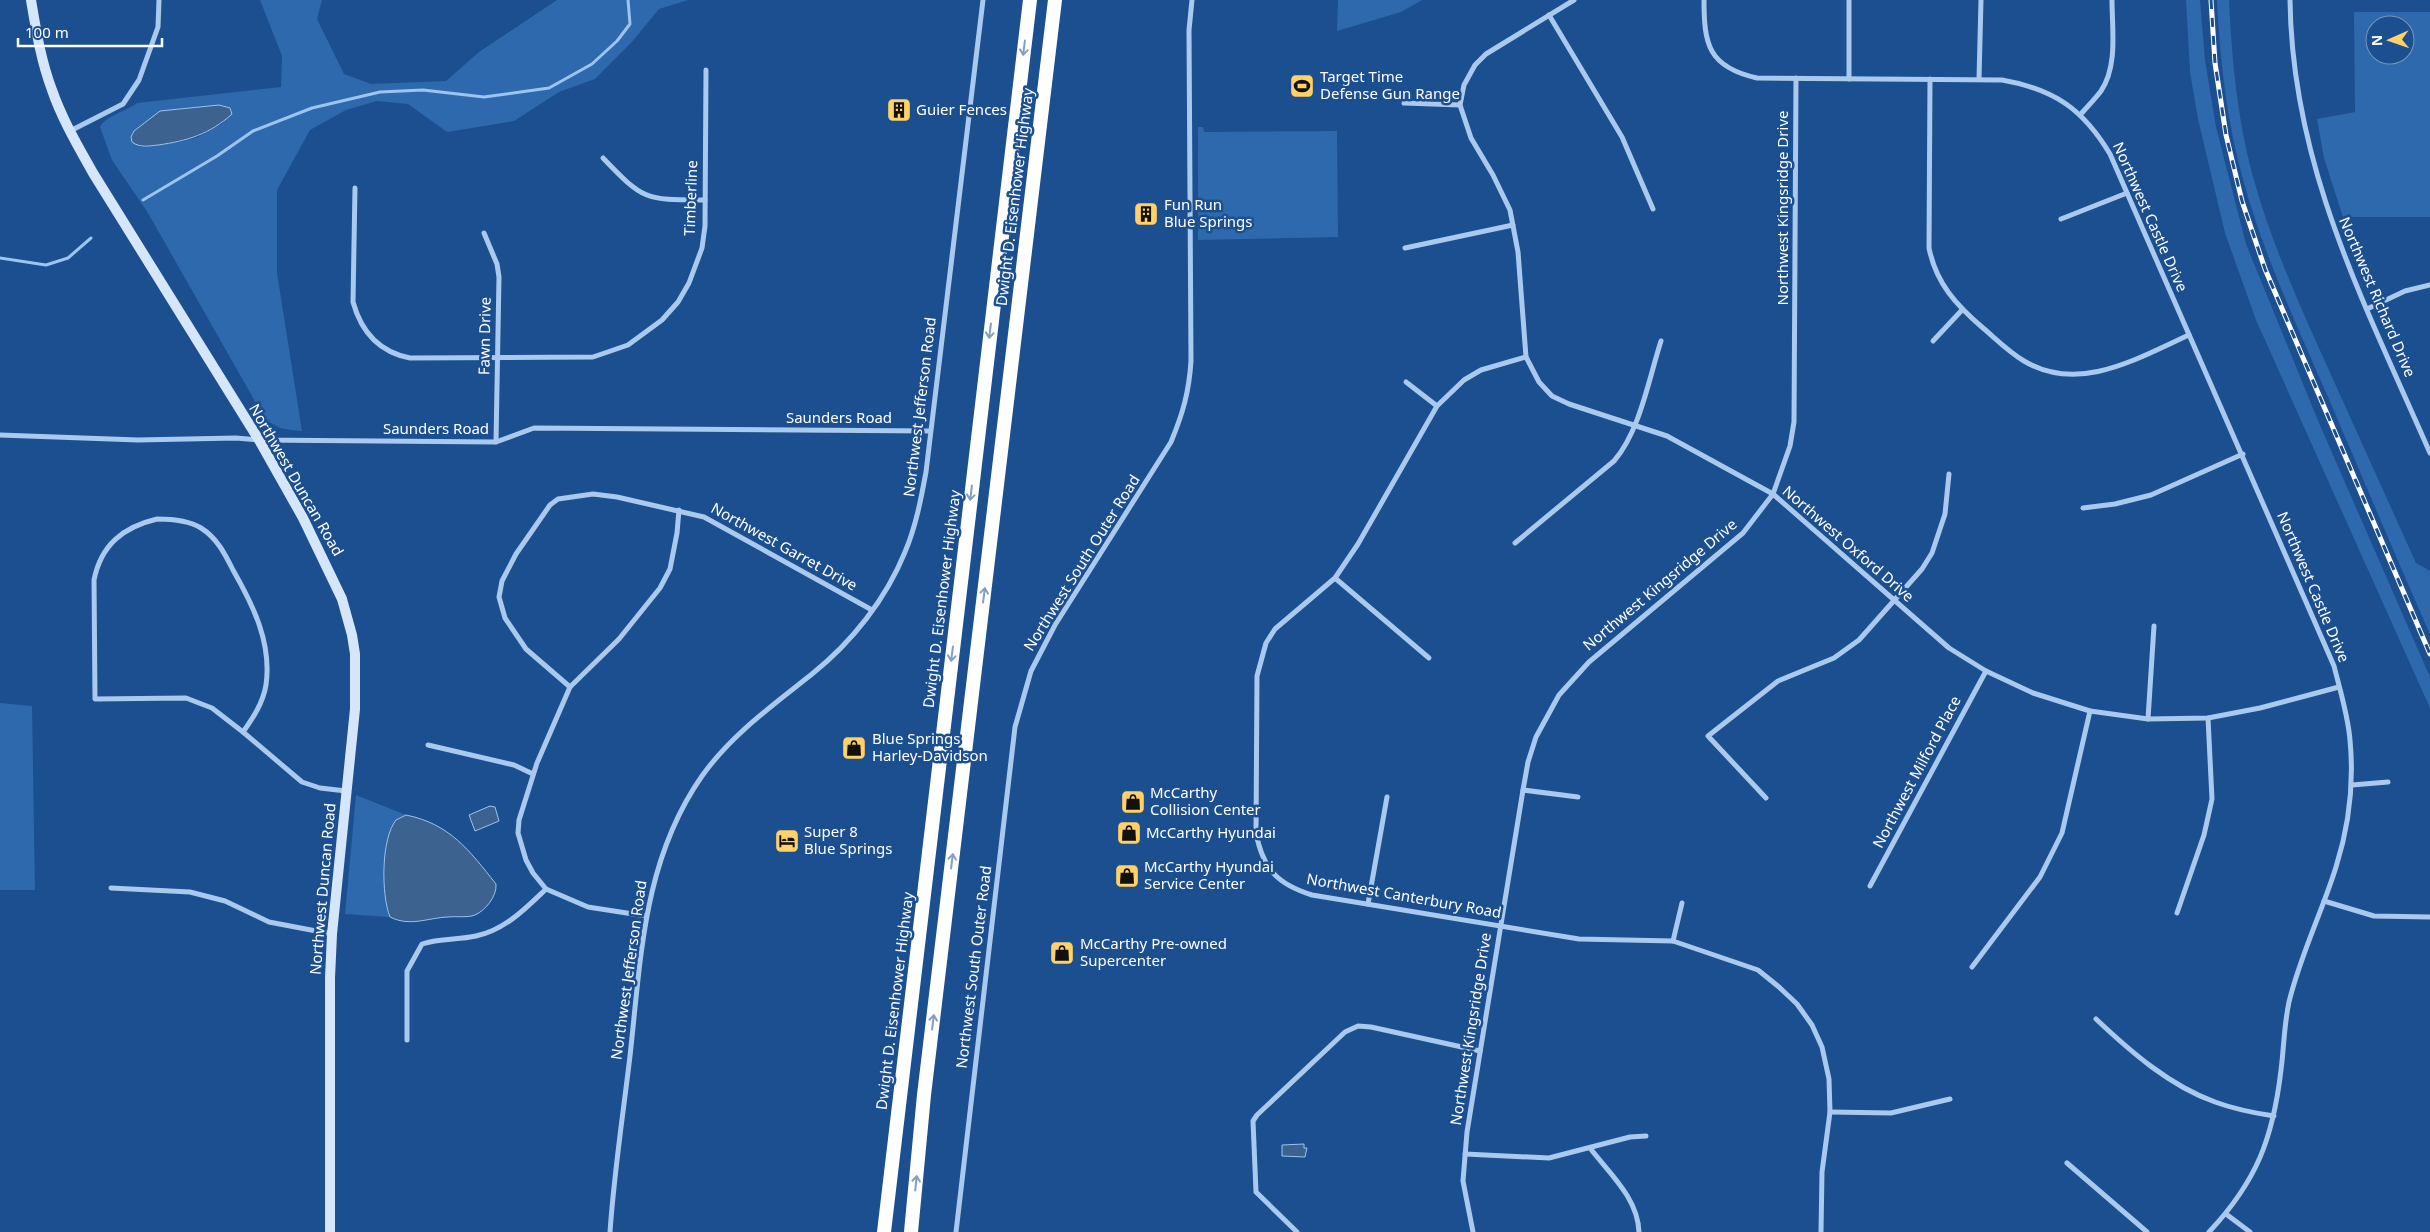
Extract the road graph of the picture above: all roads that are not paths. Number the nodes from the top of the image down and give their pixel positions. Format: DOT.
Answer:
graph roads {
  1 [pos="32,0"];
  2 [pos="159,0"];
  3 [pos="983,0"];
  4 [pos="1030,0"];
  5 [pos="1055,0"];
  6 [pos="1192,0"];
  7 [pos="1574,0"];
  8 [pos="1704,0"];
  9 [pos="1849,0"];
  10 [pos="1981,0"];
  11 [pos="2112,0"];
  12 [pos="2290,0"];
  13 [pos="1549,15"];
  14 [pos="706,70"];
  15 [pos="1796,78"];
  16 [pos="1849,78"];
  17 [pos="1930,79"];
  18 [pos="1979,79"];
  19 [pos="1404,102"];
  20 [pos="1460,105"];
  21 [pos="2081,114"];
  22 [pos="70,131"];
  23 [pos="603,158"];
  24 [pos="355,188"];
  25 [pos="2127,193"];
  26 [pos="705,200"];
  27 [pos="1652,209"];
  28 [pos="2061,219"];
  29 [pos="1513,225"];
  30 [pos="484,232"];
  31 [pos="1405,248"];
  32 [pos="2430,285"];
  33 [pos="2367,309"];
  34 [pos="1962,310"];
  35 [pos="2189,335"];
  36 [pos="1661,341"];
  37 [pos="1933,341"];
  38 [pos="1526,357"];
  39 [pos="498,358"];
  40 [pos="1406,382"];
  41 [pos="1436,406"];
  42 [pos="1634,426"];
  43 [pos="930,431"];
  44 [pos="0,435"];
  45 [pos="259,440"];
  46 [pos="496,442"];
  47 [pos="2430,453"];
  48 [pos="2243,454"];
  49 [pos="1949,474"];
  50 [pos="1773,494"];
  51 [pos="2083,508"];
  52 [pos="679,510"];
  53 [pos="1515,543"];
  54 [pos="1335,578"];
  55 [pos="1894,602"];
  56 [pos="872,610"];
  57 [pos="2154,626"];
  58 [pos="1429,658"];
  59 [pos="1986,671"];
  60 [pos="570,687"];
  61 [pos="2339,687"];
  62 [pos="2090,712"];
  63 [pos="2208,718"];
  64 [pos="2148,719"];
  65 [pos="243,732"];
  66 [pos="428,744"];
  67 [pos="533,774"];
  68 [pos="2388,782"];
  69 [pos="2352,785"];
  70 [pos="1523,790"];
  71 [pos="346,792"];
  72 [pos="1387,797"];
  73 [pos="1578,797"];
  74 [pos="1766,798"];
  75 [pos="1870,886"];
  76 [pos="111,888"];
  77 [pos="546,888"];
  78 [pos="2324,901"];
  79 [pos="1682,903"];
  80 [pos="1368,904"];
  81 [pos="2177,912"];
  82 [pos="646,916"];
  83 [pos="2430,917"];
  84 [pos="1500,925"];
  85 [pos="332,934"];
  86 [pos="1673,941"];
  87 [pos="1972,967"];
  88 [pos="2096,1019"];
  89 [pos="407,1040"];
  90 [pos="1480,1051"];
  91 [pos="1950,1099"];
  92 [pos="1830,1112"];
  93 [pos="2274,1116"];
  94 [pos="1646,1136"];
  95 [pos="1590,1148"];
  96 [pos="1465,1154"];
  97 [pos="2067,1163"];
  98 [pos="2226,1214"];
  99 [pos="330,1232"];
  100 [pos="610,1232"];
  101 [pos="884,1232"];
  102 [pos="911,1232"];
  103 [pos="956,1232"];
  104 [pos="1296,1232"];
  105 [pos="1473,1232"];
  106 [pos="1639,1232"];
  107 [pos="1821,1232"];
  108 [pos="2147,1232"];
  109 [pos="2209,1232"];
  110 [pos="2250,1232"];
  1 -- 22 [label="street, Northwest Duncan Road"];
  2 -- 22 [label="street"];
  3 -- 43 [label="street, Northwest Jefferson Road"];
  4 -- 101 [label="highway, Dwight D. Eisenhower Highway, one-way"];
  102 -- 5 [label="highway, Dwight D. Eisenhower Highway, one-way"];
  6 -- 103 [label="street, Northwest South Outer Road"];
  7 -- 13 [label="street"];
  8 -- 15 [label="street"];
  9 -- 16 [label="street"];
  10 -- 18 [label="street"];
  11 -- 21 [label="street"];
  12 -- 33 [label="street, Northwest Richard Drive"];
  13 -- 20 [label="street"];
  13 -- 27 [label="street"];
  14 -- 26 [label="street, Timberline"];
  15 -- 16 [label="street"];
  15 -- 50 [label="street, Northwest Kingsridge Drive"];
  16 -- 17 [label="street"];
  17 -- 18 [label="street, Northwest Castle Drive"];
  17 -- 34 [label="street"];
  18 -- 21 [label="street, Northwest Castle Drive"];
  19 -- 20 [label="street"];
  20 -- 29 [label="street, Northwest Oxford Drive"];
  21 -- 25 [label="street, Northwest Castle Drive"];
  22 -- 45 [label="street, Northwest Duncan Road"];
  23 -- 26 [label="street"];
  24 -- 39 [label="street, Timberline"];
  25 -- 28 [label="street"];
  25 -- 35 [label="street, Northwest Castle Drive"];
  26 -- 39 [label="street, Timberline"];
  29 -- 31 [label="street"];
  29 -- 38 [label="street, Northwest Oxford Drive"];
  30 -- 39 [label="street, Fawn Drive"];
  32 -- 33 [label="street"];
  33 -- 47 [label="street, Northwest Richard Drive"];
  34 -- 35 [label="street"];
  34 -- 37 [label="street"];
  35 -- 48 [label="street, Northwest Castle Drive"];
  36 -- 42 [label="street"];
  38 -- 41 [label="street, Northwest Canterbury Road"];
  38 -- 42 [label="street, Northwest Oxford Drive"];
  39 -- 46 [label="street, Fawn Drive"];
  40 -- 41 [label="street"];
  41 -- 54 [label="street, Northwest Canterbury Road"];
  42 -- 50 [label="street, Northwest Oxford Drive"];
  42 -- 53 [label="street"];
  43 -- 46 [label="street, Saunders Road"];
  43 -- 56 [label="street, Northwest Jefferson Road"];
  44 -- 45 [label="street, Saunders Road"];
  45 -- 46 [label="street, Saunders Road"];
  45 -- 71 [label="street, Northwest Duncan Road"];
  48 -- 51 [label="street"];
  48 -- 61 [label="street, Northwest Castle Drive"];
  49 -- 55 [label="street"];
  50 -- 55 [label="street, Northwest Oxford Drive"];
  50 -- 70 [label="street, Northwest Kingsridge Drive"];
  52 -- 56 [label="street, Northwest Garret Drive"];
  52 -- 60 [label="street"];
  52 -- 60 [label="street, Northwest Garret Drive"];
  54 -- 58 [label="street"];
  54 -- 80 [label="street, Northwest Canterbury Road"];
  55 -- 59 [label="street, Northwest Oxford Drive"];
  55 -- 74 [label="street"];
  56 -- 82 [label="street, Northwest Jefferson Road"];
  57 -- 64 [label="street"];
  59 -- 62 [label="street, Northwest Oxford Drive"];
  59 -- 75 [label="street, Northwest Milford Place"];
  60 -- 67 [label="street"];
  61 -- 63 [label="street, Northwest Oxford Drive"];
  61 -- 69 [label="street, Northwest Castle Drive"];
  62 -- 64 [label="street, Northwest Oxford Drive"];
  62 -- 87 [label="street"];
  63 -- 64 [label="street, Northwest Oxford Drive"];
  63 -- 81 [label="street"];
  65 -- 65 [label="street"];
  65 -- 71 [label="street"];
  66 -- 67 [label="street"];
  67 -- 77 [label="street"];
  68 -- 69 [label="street"];
  69 -- 78 [label="street, Northwest Castle Drive"];
  70 -- 73 [label="street"];
  70 -- 84 [label="street, Northwest Kingsridge Drive"];
  71 -- 85 [label="street, Northwest Duncan Road"];
  72 -- 80 [label="street"];
  76 -- 85 [label="street"];
  77 -- 82 [label="street"];
  77 -- 89 [label="street"];
  78 -- 83 [label="street"];
  78 -- 93 [label="street, Northwest Castle Drive"];
  79 -- 86 [label="street"];
  80 -- 84 [label="street, Northwest Canterbury Road"];
  82 -- 100 [label="street, Northwest Jefferson Road"];
  84 -- 86 [label="street, Northwest Canterbury Road"];
  84 -- 90 [label="street, Northwest Kingsridge Drive"];
  85 -- 99 [label="street, Northwest Duncan Road"];
  86 -- 92 [label="street, Northwest Canterbury Road"];
  88 -- 93 [label="street"];
  90 -- 96 [label="street, Northwest Kingsridge Drive"];
  90 -- 104 [label="street"];
  91 -- 92 [label="street"];
  92 -- 107 [label="street, Northwest Canterbury Road"];
  93 -- 98 [label="street, Northwest Castle Drive"];
  94 -- 95 [label="street"];
  95 -- 96 [label="street"];
  95 -- 106 [label="street"];
  96 -- 105 [label="street, Northwest Kingsridge Drive"];
  97 -- 108 [label="street"];
  98 -- 109 [label="street, Northwest Castle Drive"];
  98 -- 110 [label="street"];
}
